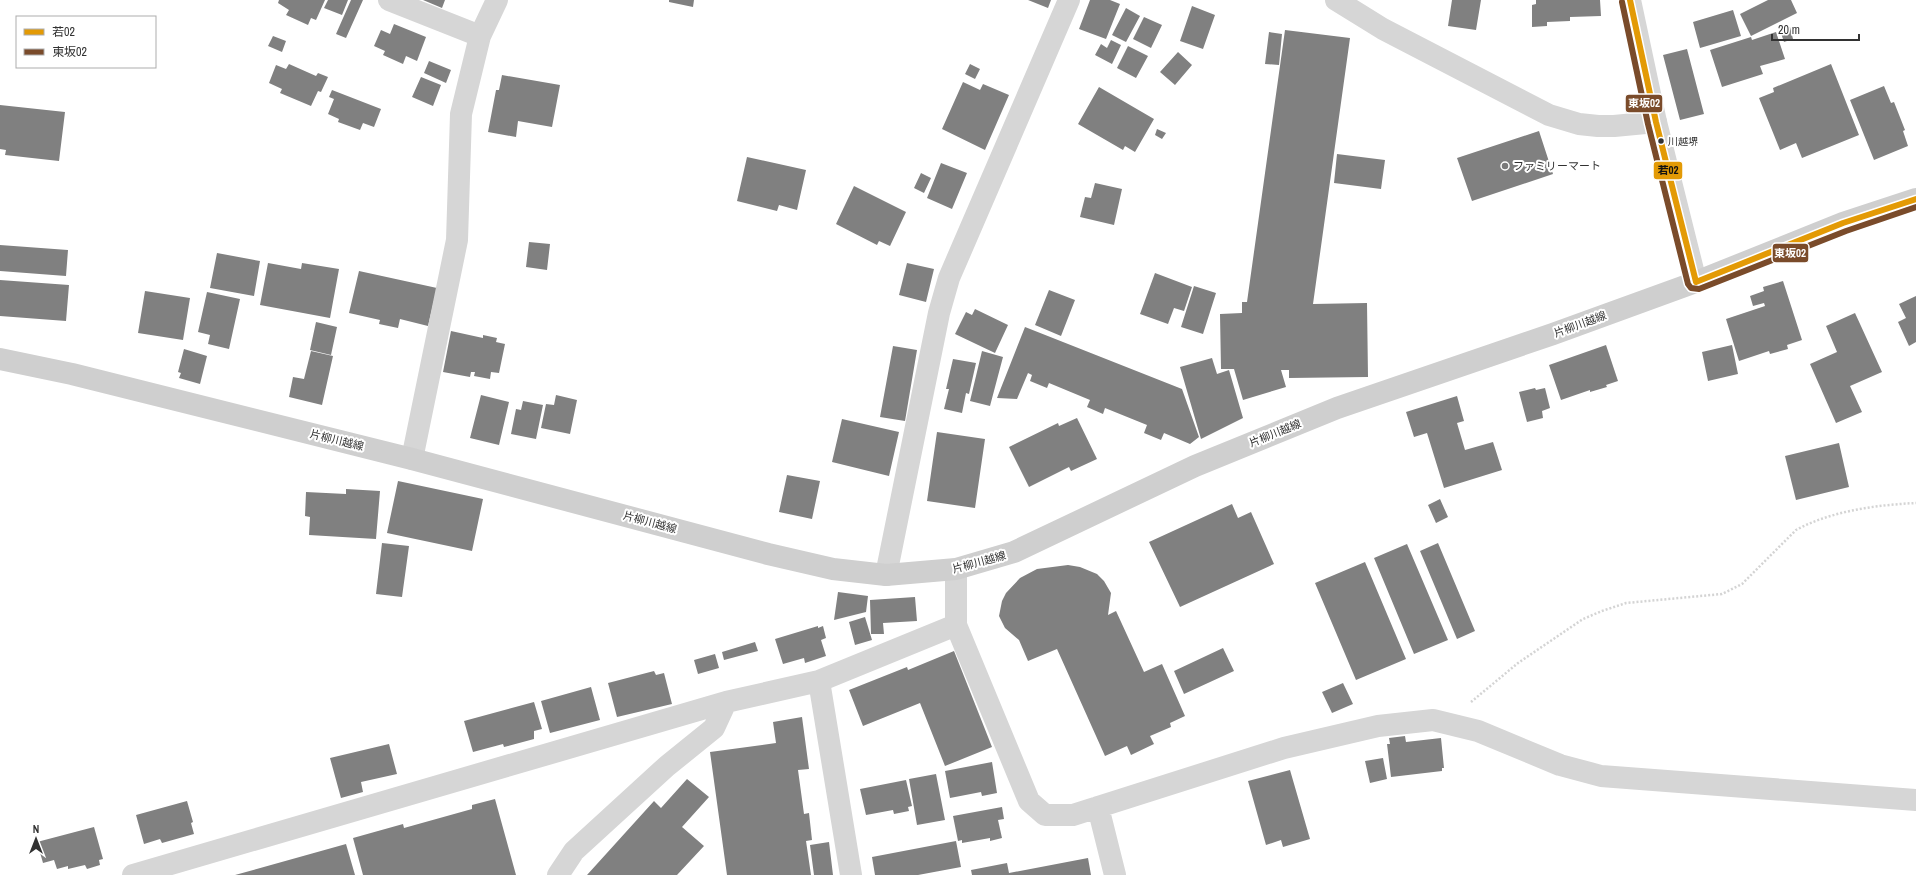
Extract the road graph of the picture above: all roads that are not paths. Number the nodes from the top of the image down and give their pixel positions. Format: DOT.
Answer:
graph roads {
  1 [pos="389,0"];
  2 [pos="497,0"];
  3 [pos="1068,0"];
  4 [pos="1336,0"];
  5 [pos="1630,0"];
  6 [pos="480,36"];
  7 [pos="1656,122"];
  8 [pos="1916,199"];
  9 [pos="1696,282"];
  10 [pos="0,359"];
  11 [pos="412,459"];
  12 [pos="956,569"];
  13 [pos="886,575"];
  14 [pos="956,625"];
  15 [pos="819,681"];
  16 [pos="726,702"];
  17 [pos="1916,800"];
  18 [pos="1098,807"];
  19 [pos="133,875"];
  20 [pos="558,875"];
  21 [pos="851,875"];
  22 [pos="1115,875"];
  1 -- 6 [label="street"];
  2 -- 6 [label="street"];
  3 -- 13 [label="street"];
  4 -- 7 [label="street"];
  5 -- 7 [label="street"];
  6 -- 11 [label="street"];
  7 -- 9 [label="street"];
  8 -- 9 [label="main road, 片柳川越線"];
  9 -- 12 [label="main road, 片柳川越線"];
  10 -- 11 [label="main road, 片柳川越線"];
  11 -- 13 [label="main road, 片柳川越線"];
  12 -- 13 [label="main road, 片柳川越線"];
  12 -- 14 [label="street"];
  14 -- 15 [label="street"];
  14 -- 18 [label="street"];
  15 -- 16 [label="street"];
  15 -- 21 [label="street"];
  16 -- 19 [label="street"];
  16 -- 20 [label="street"];
  17 -- 18 [label="street"];
  18 -- 22 [label="street"];
}
